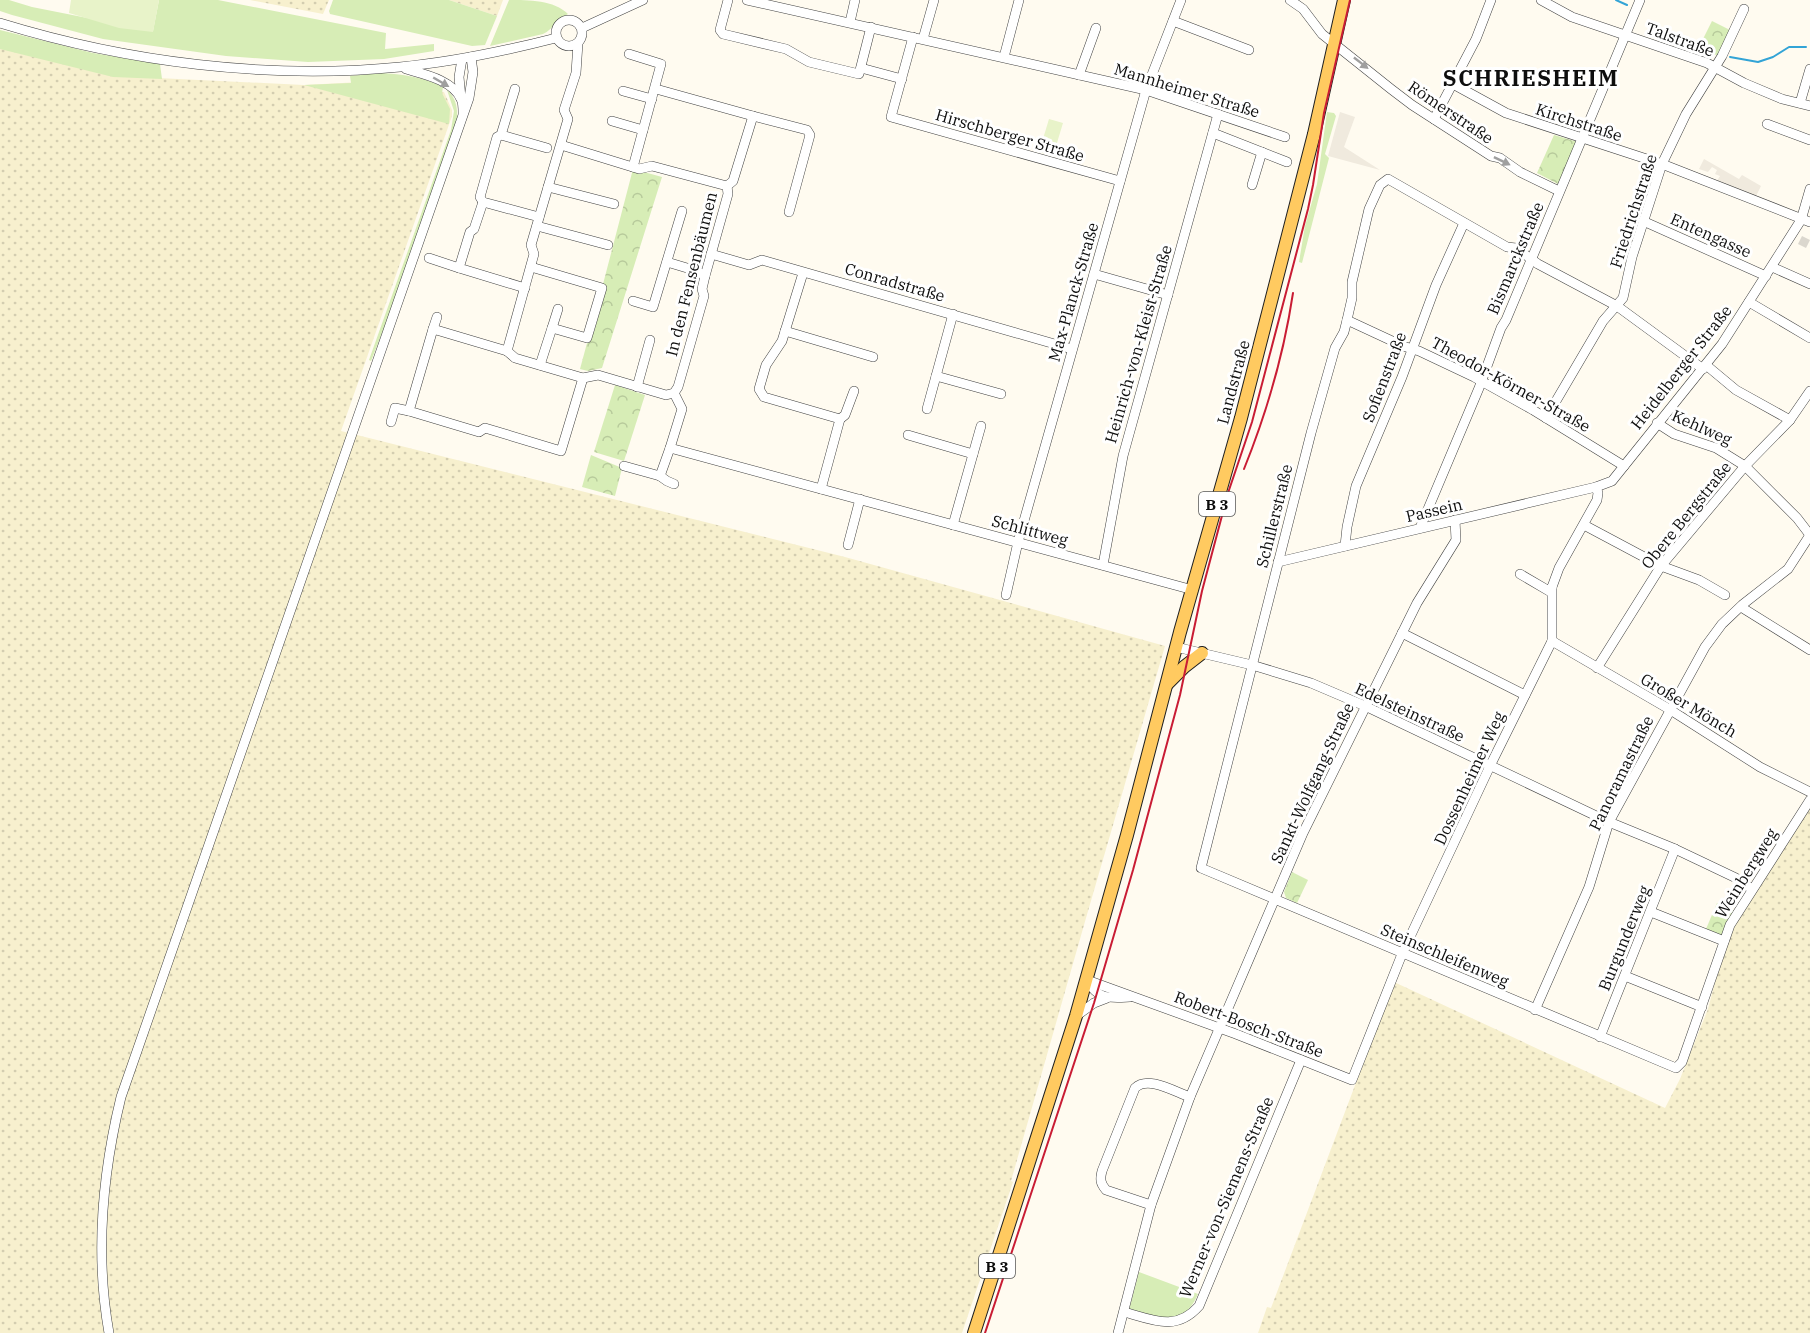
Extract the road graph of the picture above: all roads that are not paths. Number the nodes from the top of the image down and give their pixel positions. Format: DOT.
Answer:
graph roads {
  1 [pos="643,0"];
  2 [pos="728,0"];
  3 [pos="747,0"];
  4 [pos="855,0"];
  5 [pos="934,0"];
  6 [pos="1019,0"];
  7 [pos="1181,0"];
  8 [pos="1290,0"];
  9 [pos="1344,0"];
  10 [pos="1491,0"];
  11 [pos="1541,0"];
  12 [pos="1640,0"];
  13 [pos="1743,9"];
  14 [pos="1173,21"];
  15 [pos="850,22"];
  16 [pos="0,23"];
  17 [pos="871,27"];
  18 [pos="582,28"];
  19 [pos="1096,28"];
  20 [pos="1625,36"];
  21 [pos="556,38"];
  22 [pos="918,38"];
  23 [pos="578,43"];
  24 [pos="1335,44"];
  25 [pos="566,46"];
  26 [pos="1248,50"];
  27 [pos="629,54"];
  28 [pos="1004,57"];
  29 [pos="466,58"];
  30 [pos="577,64"];
  31 [pos="401,67"];
  32 [pos="861,68"];
  33 [pos="1716,68"];
  34 [pos="1810,69"];
  35 [pos="1079,75"];
  36 [pos="902,79"];
  37 [pos="1453,84"];
  38 [pos="515,89"];
  39 [pos="656,89"];
  40 [pos="1146,90"];
  41 [pos="623,91"];
  42 [pos="461,98"];
  43 [pos="652,99"];
  44 [pos="1800,103"];
  45 [pos="1810,106"];
  46 [pos="463,114"];
  47 [pos="1218,114"];
  48 [pos="753,116"];
  49 [pos="1434,119"];
  50 [pos="612,121"];
  51 [pos="1767,124"];
  52 [pos="643,130"];
  53 [pos="1213,133"];
  54 [pos="501,135"];
  55 [pos="1285,136"];
  56 [pos="1582,139"];
  57 [pos="1810,140"];
  58 [pos="561,145"];
  59 [pos="547,148"];
  60 [pos="1262,152"];
  61 [pos="1287,162"];
  62 [pos="1662,164"];
  63 [pos="633,166"];
  64 [pos="1120,181"];
  65 [pos="1252,185"];
  66 [pos="727,186"];
  67 [pos="548,187"];
  68 [pos="1810,189"];
  69 [pos="1560,191"];
  70 [pos="483,202"];
  71 [pos="614,204"];
  72 [pos="682,211"];
  73 [pos="789,212"];
  74 [pos="538,221"];
  75 [pos="1643,221"];
  76 [pos="1805,221"];
  77 [pos="1464,223"];
  78 [pos="608,245"];
  79 [pos="711,254"];
  80 [pos="429,258"];
  81 [pos="1532,259"];
  82 [pos="667,262"];
  83 [pos="531,267"];
  84 [pos="1772,267"];
  85 [pos="459,268"];
  86 [pos="802,273"];
  87 [pos="1094,274"];
  88 [pos="705,276"];
  89 [pos="1766,276"];
  90 [pos="1810,284"];
  91 [pos="525,288"];
  92 [pos="1168,295"];
  93 [pos="633,301"];
  94 [pos="1749,302"];
  95 [pos="1617,306"];
  96 [pos="558,309"];
  97 [pos="953,314"];
  98 [pos="436,317"];
  99 [pos="1347,320"];
  100 [pos="552,328"];
  101 [pos="433,329"];
  102 [pos="785,331"];
  103 [pos="1810,338"];
  104 [pos="650,340"];
  105 [pos="1072,349"];
  106 [pos="1412,349"];
  107 [pos="507,351"];
  108 [pos="873,357"];
  109 [pos="540,365"];
  110 [pos="1704,367"];
  111 [pos="936,376"];
  112 [pos="583,378"];
  113 [pos="1481,381"];
  114 [pos="637,387"];
  115 [pos="854,391"];
  116 [pos="1810,391"];
  117 [pos="674,393"];
  118 [pos="1001,394"];
  119 [pos="927,409"];
  120 [pos="409,411"];
  121 [pos="1546,418"];
  122 [pos="840,419"];
  123 [pos="1790,420"];
  124 [pos="391,422"];
  125 [pos="1657,423"];
  126 [pos="981,426"];
  127 [pos="908,435"];
  128 [pos="670,448"];
  129 [pos="973,454"];
  130 [pos="624,466"];
  131 [pos="1624,466"];
  132 [pos="1745,466"];
  133 [pos="660,476"];
  134 [pos="674,484"];
  135 [pos="1596,487"];
  136 [pos="821,489"];
  137 [pos="860,499"];
  138 [pos="1455,520"];
  139 [pos="953,525"];
  140 [pos="1584,525"];
  141 [pos="1420,528"];
  142 [pos="1810,535"];
  143 [pos="1018,542"];
  144 [pos="848,545"];
  145 [pos="1345,546"];
  146 [pos="1278,562"];
  147 [pos="1102,566"];
  148 [pos="1661,566"];
  149 [pos="1520,574"];
  150 [pos="1552,587"];
  151 [pos="1192,590"];
  152 [pos="1006,595"];
  153 [pos="1725,595"];
  154 [pos="1741,607"];
  155 [pos="1402,633"];
  156 [pos="1552,641"];
  157 [pos="1176,647"];
  158 [pos="1810,650"];
  159 [pos="1202,653"];
  160 [pos="1252,665"];
  161 [pos="1597,668"];
  162 [pos="1166,685"];
  163 [pos="1525,695"];
  164 [pos="1365,706"];
  165 [pos="1670,709"];
  166 [pos="1490,766"];
  167 [pos="1810,792"];
  168 [pos="1810,800"];
  169 [pos="1609,822"];
  170 [pos="1676,849"];
  171 [pos="1201,868"];
  172 [pos="1752,889"];
  173 [pos="1274,899"];
  174 [pos="1651,912"];
  175 [pos="1724,941"];
  176 [pos="1402,954"];
  177 [pos="1625,976"];
  178 [pos="1087,980"];
  179 [pos="1135,997"];
  180 [pos="1109,998"];
  181 [pos="1702,1007"];
  182 [pos="1535,1010"];
  183 [pos="1076,1016"];
  184 [pos="1219,1027"];
  185 [pos="1600,1037"];
  186 [pos="1301,1060"];
  187 [pos="1678,1066"];
  188 [pos="1352,1080"];
  189 [pos="1190,1097"];
  190 [pos="1151,1205"];
  191 [pos="1124,1312"];
  192 [pos="1157,1322"];
  193 [pos="109,1333"];
  194 [pos="974,1333"];
  195 [pos="1118,1333"];
  196 [pos="1153,1333"];
  1 -- 18 [label="street"];
  2 -- 32 [label="street"];
  3 -- 15 [label="street, Mannheimer Straße"];
  4 -- 15 [label="street"];
  5 -- 22 [label="street"];
  6 -- 28 [label="street"];
  7 -- 14 [label="street, Max-Planck-Straße"];
  8 -- 24 [label="street, Römerstraße"];
  9 -- 24 [label="main road, Landstraße / B 3"];
  10 -- 37 [label="street"];
  11 -- 20 [label="street, Talstraße"];
  12 -- 20 [label="street, Bismarckstraße"];
  13 -- 33 [label="street, Friedrichstraße"];
  14 -- 26 [label="street"];
  14 -- 40 [label="street, Max-Planck-Straße"];
  15 -- 17 [label="street, Mannheimer Straße"];
  16 -- 31 [label="street"];
  17 -- 22 [label="street, Mannheimer Straße"];
  17 -- 32 [label="street"];
  18 -- 21 [label="street"];
  18 -- 23 [label="street"];
  19 -- 35 [label="street"];
  20 -- 33 [label="street, Talstraße"];
  20 -- 56 [label="street, Bismarckstraße"];
  21 -- 25 [label="street"];
  21 -- 29 [label="street"];
  22 -- 28 [label="street, Mannheimer Straße"];
  22 -- 36 [label="street"];
  23 -- 25 [label="street"];
  23 -- 30 [label="street"];
  24 -- 49 [label="street, Römerstraße, one-way"];
  24 -- 151 [label="main road, Landstraße / B 3"];
  25 -- 30 [label="street"];
  27 -- 39 [label="street"];
  28 -- 35 [label="street, Mannheimer Straße"];
  29 -- 31 [label="street"];
  29 -- 42 [label="street"];
  29 -- 46 [label="street"];
  30 -- 58 [label="street"];
  31 -- 42 [label="street, one-way"];
  32 -- 36 [label="street"];
  33 -- 44 [label="street, Talstraße"];
  33 -- 62 [label="street, Friedrichstraße"];
  34 -- 44 [label="street"];
  35 -- 40 [label="street, Mannheimer Straße"];
  36 -- 64 [label="street, Hirschberger Straße"];
  37 -- 49 [label="street"];
  37 -- 56 [label="street, Kirchstraße"];
  38 -- 54 [label="street"];
  39 -- 43 [label="street"];
  39 -- 48 [label="street"];
  40 -- 47 [label="street, Mannheimer Straße"];
  40 -- 64 [label="street, Max-Planck-Straße"];
  41 -- 43 [label="street"];
  42 -- 46 [label="street"];
  43 -- 52 [label="street"];
  44 -- 45 [label="street, Talstraße"];
  46 -- 193 [label="street"];
  47 -- 53 [label="street, Heinrich-von-Kleist-Straße"];
  47 -- 55 [label="street, Mannheimer Straße"];
  48 -- 66 [label="street"];
  48 -- 73 [label="street"];
  49 -- 69 [label="street, Römerstraße, one-way"];
  50 -- 52 [label="street"];
  51 -- 57 [label="street"];
  52 -- 63 [label="street"];
  53 -- 60 [label="street"];
  53 -- 92 [label="street, Heinrich-von-Kleist-Straße"];
  54 -- 59 [label="street"];
  54 -- 70 [label="street"];
  56 -- 62 [label="street, Kirchstraße"];
  56 -- 69 [label="street, Bismarckstraße"];
  58 -- 63 [label="street, In den Fensenbäumen"];
  58 -- 67 [label="street"];
  60 -- 61 [label="street"];
  60 -- 65 [label="street"];
  62 -- 75 [label="street, Friedrichstraße"];
  62 -- 76 [label="street, Kirchstraße"];
  63 -- 66 [label="street, In den Fensenbäumen"];
  64 -- 87 [label="street, Max-Planck-Straße"];
  66 -- 79 [label="street, In den Fensenbäumen"];
  67 -- 71 [label="street"];
  67 -- 74 [label="street"];
  68 -- 76 [label="street, Heidelberger Straße"];
  69 -- 81 [label="street, Bismarckstraße"];
  70 -- 74 [label="street"];
  70 -- 85 [label="street"];
  72 -- 82 [label="street"];
  74 -- 78 [label="street"];
  74 -- 83 [label="street"];
  75 -- 89 [label="street, Entengasse"];
  75 -- 95 [label="street, Friedrichstraße"];
  76 -- 84 [label="street, Heidelberger Straße"];
  77 -- 81 [label="street"];
  77 -- 99 [label="street, Schillerstraße"];
  77 -- 106 [label="street, Sofienstraße"];
  79 -- 86 [label="street, Conradstraße"];
  79 -- 88 [label="street, In den Fensenbäumen"];
  80 -- 85 [label="street"];
  81 -- 95 [label="street"];
  81 -- 113 [label="street, Bismarckstraße"];
  82 -- 88 [label="street"];
  82 -- 93 [label="street"];
  83 -- 91 [label="street"];
  83 -- 100 [label="street"];
  84 -- 89 [label="street, Heidelberger Straße"];
  84 -- 90 [label="street"];
  85 -- 91 [label="street"];
  86 -- 97 [label="street, Conradstraße"];
  86 -- 102 [label="street"];
  87 -- 92 [label="street"];
  87 -- 105 [label="street, Max-Planck-Straße"];
  88 -- 117 [label="street, In den Fensenbäumen"];
  89 -- 94 [label="street, Heidelberger Straße"];
  91 -- 107 [label="street"];
  92 -- 147 [label="street, Heinrich-von-Kleist-Straße"];
  94 -- 103 [label="street"];
  94 -- 110 [label="street, Heidelberger Straße"];
  95 -- 110 [label="street"];
  95 -- 121 [label="street, Friedrichstraße"];
  96 -- 100 [label="street"];
  97 -- 105 [label="street, Conradstraße"];
  97 -- 111 [label="street"];
  98 -- 101 [label="street"];
  99 -- 106 [label="street, Theodor-Körner-Straße"];
  99 -- 146 [label="street, Schillerstraße"];
  100 -- 109 [label="street"];
  101 -- 107 [label="street"];
  101 -- 120 [label="street"];
  102 -- 108 [label="street"];
  102 -- 122 [label="street"];
  104 -- 114 [label="street, In den Fensenbäumen"];
  105 -- 143 [label="street, Max-Planck-Straße"];
  106 -- 113 [label="street, Theodor-Körner-Straße"];
  106 -- 145 [label="street, Sofienstraße"];
  107 -- 109 [label="street"];
  109 -- 112 [label="street"];
  110 -- 123 [label="street"];
  110 -- 125 [label="street, Heidelberger Straße"];
  111 -- 118 [label="street"];
  111 -- 119 [label="street"];
  112 -- 114 [label="street"];
  112 -- 120 [label="street"];
  113 -- 121 [label="street, Theodor-Körner-Straße"];
  113 -- 141 [label="street, Bismarckstraße"];
  114 -- 117 [label="street"];
  115 -- 122 [label="street"];
  116 -- 123 [label="street, Obere Bergstraße"];
  117 -- 128 [label="street"];
  120 -- 124 [label="street"];
  121 -- 131 [label="street, Theodor-Körner-Straße"];
  122 -- 136 [label="street"];
  123 -- 132 [label="street, Obere Bergstraße"];
  125 -- 131 [label="street, Heidelberger Straße"];
  125 -- 132 [label="street, Kehlweg"];
  126 -- 129 [label="street"];
  127 -- 129 [label="street"];
  128 -- 133 [label="street"];
  128 -- 136 [label="street, Schlittweg"];
  129 -- 139 [label="street"];
  130 -- 133 [label="street"];
  131 -- 135 [label="street, Heidelberger Straße"];
  132 -- 142 [label="street, Kehlweg"];
  132 -- 148 [label="street, Obere Bergstraße"];
  133 -- 134 [label="street"];
  135 -- 138 [label="street, Passein"];
  135 -- 140 [label="street, Dossenheimer Weg"];
  136 -- 137 [label="street, Schlittweg"];
  137 -- 139 [label="street, Schlittweg"];
  137 -- 144 [label="street"];
  138 -- 141 [label="street, Passein"];
  138 -- 155 [label="street, Sankt-Wolfgang-Straße"];
  139 -- 143 [label="street, Schlittweg"];
  140 -- 148 [label="street"];
  140 -- 150 [label="street, Dossenheimer Weg"];
  141 -- 145 [label="street, Passein"];
  142 -- 154 [label="street, Panoramastraße"];
  143 -- 147 [label="street, Schlittweg"];
  143 -- 152 [label="street, Max-Planck-Straße"];
  145 -- 146 [label="street, Passein"];
  146 -- 160 [label="street, Schillerstraße"];
  147 -- 151 [label="street, Schlittweg"];
  148 -- 153 [label="street"];
  148 -- 161 [label="street, Obere Bergstraße"];
  149 -- 150 [label="street"];
  150 -- 156 [label="street, Dossenheimer Weg"];
  151 -- 157 [label="main road, Landstraße / B 3"];
  154 -- 158 [label="street"];
  154 -- 165 [label="street, Panoramastraße"];
  155 -- 163 [label="street"];
  155 -- 164 [label="street, Sankt-Wolfgang-Straße"];
  156 -- 161 [label="street, Großer Mönch"];
  156 -- 163 [label="street, Dossenheimer Weg"];
  157 -- 159 [label="street, Edelsteinstraße"];
  157 -- 162 [label="main road, Landstraße / B 3"];
  159 -- 160 [label="street, Edelsteinstraße"];
  159 -- 162 [label="main road"];
  160 -- 164 [label="street, Edelsteinstraße"];
  160 -- 171 [label="street, Schillerstraße"];
  161 -- 165 [label="street, Großer Mönch"];
  162 -- 178 [label="main road, Landstraße / B 3"];
  163 -- 166 [label="street, Dossenheimer Weg"];
  164 -- 166 [label="street, Edelsteinstraße"];
  164 -- 173 [label="street, Sankt-Wolfgang-Straße"];
  165 -- 167 [label="street, Großer Mönch"];
  165 -- 169 [label="street, Panoramastraße"];
  166 -- 169 [label="street, Edelsteinstraße"];
  166 -- 176 [label="street, Dossenheimer Weg"];
  168 -- 172 [label="street, Weinbergweg"];
  169 -- 170 [label="street, Edelsteinstraße"];
  169 -- 182 [label="street, Panoramastraße"];
  170 -- 172 [label="street, Edelsteinstraße"];
  170 -- 174 [label="street, Burgunderweg"];
  171 -- 173 [label="street, Steinschleifenweg"];
  172 -- 175 [label="street, Weinbergweg"];
  173 -- 176 [label="street, Steinschleifenweg"];
  173 -- 184 [label="street, Sankt-Wolfgang-Straße"];
  174 -- 175 [label="street"];
  174 -- 177 [label="street, Burgunderweg"];
  175 -- 181 [label="street, Weinbergweg"];
  176 -- 182 [label="street, Steinschleifenweg"];
  176 -- 188 [label="street, Dossenheimer Weg"];
  177 -- 181 [label="street"];
  177 -- 185 [label="street, Burgunderweg"];
  178 -- 179 [label="street, Robert-Bosch-Straße"];
  178 -- 180 [label="street"];
  178 -- 183 [label="main road, B 3"];
  179 -- 180 [label="street, Robert-Bosch-Straße"];
  179 -- 184 [label="street, Robert-Bosch-Straße"];
  180 -- 183 [label="street"];
  181 -- 187 [label="street, Weinbergweg"];
  182 -- 185 [label="street, Steinschleifenweg"];
  183 -- 194 [label="main road, B 3"];
  184 -- 186 [label="street, Robert-Bosch-Straße"];
  184 -- 189 [label="street, Sankt-Wolfgang-Straße"];
  185 -- 187 [label="street, Steinschleifenweg"];
  186 -- 188 [label="street, Robert-Bosch-Straße"];
  186 -- 192 [label="street, Werner-von-Siemens-Straße"];
  189 -- 190 [label="street, Sankt-Wolfgang-Straße"];
  189 -- 190 [label="street"];
  190 -- 191 [label="street, Sankt-Wolfgang-Straße"];
  191 -- 192 [label="street, Werner-von-Siemens-Straße"];
  191 -- 195 [label="street, Sankt-Wolfgang-Straße"];
  192 -- 196 [label="street"];
}
